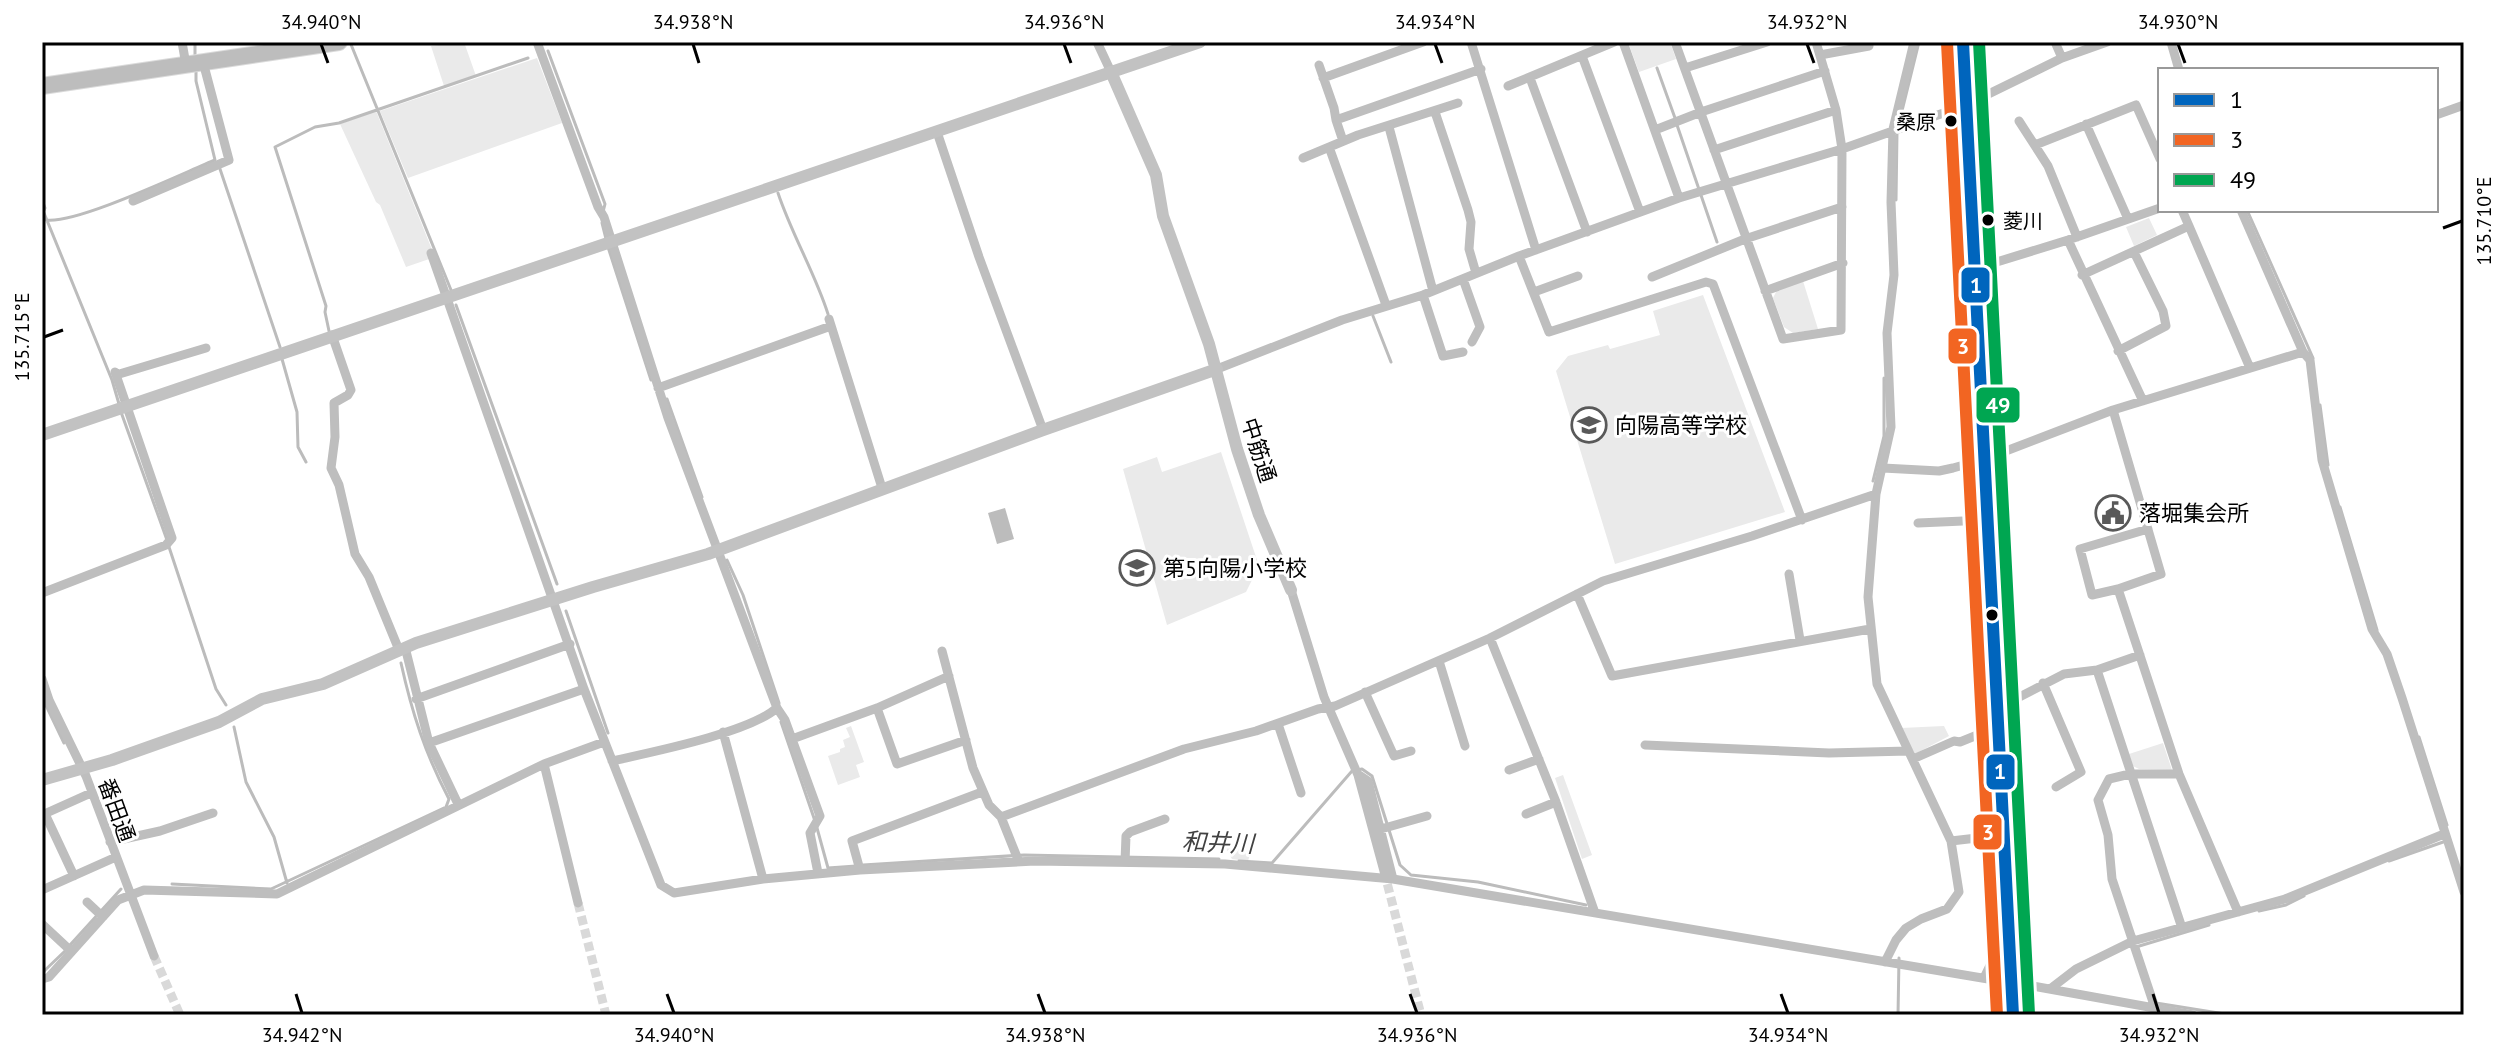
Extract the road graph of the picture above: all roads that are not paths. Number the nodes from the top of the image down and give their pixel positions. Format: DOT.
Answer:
graph roads {
  1 [pos="182,42"];
  2 [pos="339,42"];
  3 [pos="537,42"];
  4 [pos="1097,42"];
  5 [pos="1200,42"];
  6 [pos="1423,42"];
  7 [pos="1471,42"];
  8 [pos="1614,42"];
  9 [pos="1623,42"];
  10 [pos="1675,42"];
  11 [pos="1767,42"];
  12 [pos="1816,42"];
  13 [pos="1914,42"];
  14 [pos="1963,42"];
  15 [pos="2055,42"];
  16 [pos="2107,42"];
  17 [pos="2171,42"];
  18 [pos="1869,46"];
  19 [pos="1820,55"];
  20 [pos="1582,56"];
  21 [pos="2062,58"];
  22 [pos="193,64"];
  23 [pos="1319,65"];
  24 [pos="1685,68"];
  25 [pos="2178,68"];
  26 [pos="1481,69"];
  27 [pos="1825,71"];
  28 [pos="1111,72"];
  29 [pos="1323,78"];
  30 [pos="1530,78"];
  31 [pos="42,86"];
  32 [pos="1508,86"];
  33 [pos="1458,103"];
  34 [pos="1966,105"];
  35 [pos="2464,105"];
  36 [pos="1836,110"];
  37 [pos="1435,112"];
  38 [pos="1701,112"];
  39 [pos="2438,114"];
  40 [pos="1336,120"];
  41 [pos="2019,121"];
  42 [pos="2086,124"];
  43 [pos="1389,127"];
  44 [pos="1893,129"];
  45 [pos="1655,130"];
  46 [pos="937,132"];
  47 [pos="1343,141"];
  48 [pos="2035,145"];
  49 [pos="1329,147"];
  50 [pos="1842,149"];
  51 [pos="1714,150"];
  52 [pos="2158,154"];
  53 [pos="1303,158"];
  54 [pos="1726,184"];
  55 [pos="1679,198"];
  56 [pos="133,201"];
  57 [pos="1842,207"];
  58 [pos="2158,209"];
  59 [pos="1640,212"];
  60 [pos="2183,212"];
  61 [pos="2242,212"];
  62 [pos="2128,219"];
  63 [pos="2189,226"];
  64 [pos="1587,232"];
  65 [pos="2073,238"];
  66 [pos="1745,239"];
  67 [pos="608,242"];
  68 [pos="1536,250"];
  69 [pos="2134,252"];
  70 [pos="431,253"];
  71 [pos="1519,256"];
  72 [pos="1843,263"];
  73 [pos="1974,269"];
  74 [pos="1476,273"];
  75 [pos="2082,275"];
  76 [pos="1578,276"];
  77 [pos="1652,277"];
  78 [pos="1463,279"];
  79 [pos="1765,291"];
  80 [pos="1534,292"];
  81 [pos="1428,293"];
  82 [pos="446,297"];
  83 [pos="1386,305"];
  84 [pos="332,335"];
  85 [pos="1472,342"];
  86 [pos="206,348"];
  87 [pos="2118,351"];
  88 [pos="1463,352"];
  89 [pos="2303,352"];
  90 [pos="2250,368"];
  91 [pos="1217,369"];
  92 [pos="658,388"];
  93 [pos="2143,401"];
  94 [pos="121,407"];
  95 [pos="2113,410"];
  96 [pos="1043,430"];
  97 [pos="42,435"];
  98 [pos="1985,459"];
  99 [pos="1883,468"];
  100 [pos="882,488"];
  101 [pos="1876,494"];
  102 [pos="1802,520"];
  103 [pos="1986,520"];
  104 [pos="1918,523"];
  105 [pos="2148,529"];
  106 [pos="717,550"];
  107 [pos="1789,574"];
  108 [pos="2118,589"];
  109 [pos="1291,590"];
  110 [pos="42,593"];
  111 [pos="1577,594"];
  112 [pos="554,599"];
  113 [pos="1870,629"];
  114 [pos="1490,638"];
  115 [pos="1800,640"];
  116 [pos="570,644"];
  117 [pos="402,649"];
  118 [pos="942,651"];
  119 [pos="2140,655"];
  120 [pos="1439,661"];
  121 [pos="2097,670"];
  122 [pos="949,676"];
  123 [pos="42,679"];
  124 [pos="2043,683"];
  125 [pos="584,689"];
  126 [pos="1365,692"];
  127 [pos="416,699"];
  128 [pos="1328,706"];
  129 [pos="877,708"];
  130 [pos="1996,709"];
  131 [pos="780,712"];
  132 [pos="1278,724"];
  133 [pos="1997,727"];
  134 [pos="723,732"];
  135 [pos="792,739"];
  136 [pos="966,740"];
  137 [pos="604,742"];
  138 [pos="429,743"];
  139 [pos="1645,745"];
  140 [pos="1465,746"];
  141 [pos="1411,751"];
  142 [pos="1910,755"];
  143 [pos="1539,759"];
  144 [pos="612,761"];
  145 [pos="544,764"];
  146 [pos="82,767"];
  147 [pos="1509,770"];
  148 [pos="1356,771"];
  149 [pos="2130,774"];
  150 [pos="2179,774"];
  151 [pos="42,780"];
  152 [pos="2056,787"];
  153 [pos="982,792"];
  154 [pos="91,793"];
  155 [pos="1301,793"];
  156 [pos="1556,802"];
  157 [pos="458,804"];
  158 [pos="213,813"];
  159 [pos="44,814"];
  160 [pos="1526,814"];
  161 [pos="1427,816"];
  162 [pos="1001,817"];
  163 [pos="1165,819"];
  164 [pos="1381,829"];
  165 [pos="2444,834"];
  166 [pos="2003,835"];
  167 [pos="1951,841"];
  168 [pos="110,842"];
  169 [pos="116,857"];
  170 [pos="1019,862"];
  171 [pos="1125,862"];
  172 [pos="860,870"];
  173 [pos="1384,871"];
  174 [pos="818,873"];
  175 [pos="74,876"];
  176 [pos="763,879"];
  177 [pos="1393,879"];
  178 [pos="42,890"];
  179 [pos="2464,892"];
  180 [pos="130,895"];
  181 [pos="87,902"];
  182 [pos="578,903"];
  183 [pos="2238,912"];
  184 [pos="1595,913"];
  185 [pos="103,917"];
  186 [pos="42,924"];
  187 [pos="2182,928"];
  188 [pos="2133,941"];
  189 [pos="71,951"];
  190 [pos="154,956"];
  191 [pos="1885,962"];
  192 [pos="1984,978"];
  193 [pos="42,979"];
  194 [pos="2023,984"];
  195 [pos="2050,989"];
  196 [pos="2155,1008"];
  197 [pos="2013,1015"];
  198 [pos="2193,1015"];
  1 -- 22 [label="street"];
  2 -- 22 [label="highway"];
  3 -- 67 [label="street"];
  4 -- 28 [label="street, 中筋通"];
  5 -- 28 [label="street"];
  6 -- 29 [label="street"];
  7 -- 26 [label="street"];
  8 -- 20 [label="street"];
  9 -- 45 [label="street"];
  10 -- 24 [label="street"];
  11 -- 24 [label="street"];
  12 -- 19 [label="street"];
  13 -- 44 [label="street"];
  14 -- 34 [label="street"];
  15 -- 21 [label="street"];
  16 -- 21 [label="street"];
  17 -- 25 [label="street"];
  18 -- 19 [label="street"];
  19 -- 27 [label="street"];
  20 -- 30 [label="street"];
  20 -- 59 [label="street"];
  21 -- 34 [label="street"];
  22 -- 31 [label="highway"];
  22 -- 56 [label="street"];
  23 -- 29 [label="street"];
  24 -- 38 [label="street"];
  26 -- 40 [label="street"];
  26 -- 68 [label="street"];
  27 -- 36 [label="street"];
  27 -- 38 [label="street"];
  28 -- 46 [label="street"];
  28 -- 91 [label="street, 中筋通"];
  29 -- 40 [label="street"];
  30 -- 32 [label="street"];
  30 -- 64 [label="street"];
  33 -- 37 [label="street"];
  34 -- 44 [label="street"];
  34 -- 73 [label="street"];
  35 -- 39 [label="street"];
  36 -- 50 [label="street"];
  36 -- 51 [label="street"];
  37 -- 43 [label="street"];
  37 -- 74 [label="street"];
  38 -- 45 [label="street"];
  38 -- 51 [label="street"];
  40 -- 47 [label="street"];
  41 -- 48 [label="street"];
  42 -- 48 [label="street"];
  42 -- 52 [label="street"];
  42 -- 62 [label="street"];
  43 -- 47 [label="street"];
  43 -- 81 [label="street"];
  44 -- 50 [label="street"];
  44 -- 99 [label="street"];
  45 -- 55 [label="street"];
  46 -- 67 [label="street"];
  46 -- 96 [label="street"];
  47 -- 49 [label="street"];
  48 -- 65 [label="street"];
  49 -- 53 [label="street"];
  49 -- 83 [label="street"];
  50 -- 54 [label="street"];
  50 -- 57 [label="street"];
  51 -- 54 [label="street"];
  54 -- 55 [label="street"];
  54 -- 66 [label="street"];
  55 -- 59 [label="street"];
  57 -- 66 [label="street"];
  57 -- 72 [label="street"];
  58 -- 62 [label="street"];
  59 -- 64 [label="street"];
  60 -- 63 [label="street"];
  61 -- 89 [label="street"];
  62 -- 65 [label="street"];
  63 -- 69 [label="street"];
  63 -- 90 [label="street"];
  64 -- 68 [label="street"];
  65 -- 73 [label="street"];
  65 -- 75 [label="street"];
  66 -- 77 [label="street"];
  66 -- 79 [label="street"];
  67 -- 82 [label="street"];
  67 -- 92 [label="street"];
  68 -- 71 [label="street"];
  69 -- 75 [label="street"];
  69 -- 87 [label="street"];
  70 -- 82 [label="street"];
  71 -- 74 [label="street"];
  71 -- 80 [label="street"];
  72 -- 79 [label="street"];
  72 -- 79 [label="street"];
  73 -- 98 [label="street"];
  74 -- 78 [label="street"];
  75 -- 87 [label="street"];
  76 -- 80 [label="street"];
  78 -- 81 [label="street"];
  78 -- 85 [label="street"];
  80 -- 102 [label="street"];
  81 -- 83 [label="street"];
  81 -- 88 [label="street"];
  82 -- 84 [label="street"];
  82 -- 112 [label="street"];
  83 -- 91 [label="street"];
  84 -- 94 [label="street"];
  84 -- 117 [label="street"];
  86 -- 94 [label="street"];
  87 -- 93 [label="street"];
  89 -- 90 [label="street"];
  89 -- 165 [label="street"];
  90 -- 93 [label="street"];
  91 -- 96 [label="street"];
  91 -- 109 [label="street, 中筋通"];
  92 -- 100 [label="street"];
  92 -- 106 [label="street"];
  93 -- 95 [label="street"];
  94 -- 97 [label="street"];
  94 -- 110 [label="street"];
  95 -- 98 [label="street"];
  95 -- 105 [label="street"];
  96 -- 100 [label="street"];
  98 -- 99 [label="street"];
  98 -- 103 [label="street"];
  99 -- 101 [label="street"];
  100 -- 106 [label="street"];
  101 -- 102 [label="street"];
  101 -- 113 [label="street"];
  102 -- 111 [label="street"];
  103 -- 104 [label="street"];
  103 -- 130 [label="street"];
  105 -- 108 [label="street"];
  105 -- 108 [label="street"];
  106 -- 112 [label="street"];
  106 -- 131 [label="street"];
  107 -- 115 [label="street"];
  108 -- 119 [label="street"];
  109 -- 128 [label="street, 中筋通"];
  111 -- 114 [label="street"];
  111 -- 115 [label="street"];
  112 -- 116 [label="street"];
  112 -- 117 [label="street"];
  113 -- 115 [label="street"];
  113 -- 142 [label="street"];
  114 -- 120 [label="street"];
  114 -- 143 [label="street"];
  116 -- 125 [label="street"];
  116 -- 127 [label="street"];
  117 -- 127 [label="street"];
  117 -- 146 [label="street"];
  118 -- 122 [label="street"];
  119 -- 121 [label="street"];
  119 -- 150 [label="street"];
  120 -- 126 [label="street"];
  120 -- 140 [label="street"];
  121 -- 124 [label="street"];
  121 -- 149 [label="street"];
  122 -- 129 [label="street"];
  122 -- 136 [label="street"];
  123 -- 146 [label="street, 番田通"];
  124 -- 130 [label="street"];
  124 -- 152 [label="street"];
  125 -- 137 [label="street"];
  125 -- 138 [label="street"];
  126 -- 128 [label="street"];
  126 -- 141 [label="street"];
  127 -- 138 [label="street"];
  128 -- 132 [label="street"];
  128 -- 148 [label="street, 中筋通"];
  129 -- 135 [label="street"];
  129 -- 136 [label="street"];
  130 -- 133 [label="street"];
  131 -- 134 [label="street"];
  131 -- 135 [label="street"];
  132 -- 155 [label="street"];
  132 -- 162 [label="street"];
  133 -- 142 [label="street"];
  133 -- 166 [label="street"];
  134 -- 144 [label="street"];
  134 -- 176 [label="street"];
  135 -- 174 [label="street"];
  136 -- 153 [label="street"];
  137 -- 144 [label="street"];
  137 -- 145 [label="street"];
  138 -- 157 [label="street"];
  139 -- 142 [label="street"];
  142 -- 167 [label="street"];
  143 -- 147 [label="street"];
  143 -- 156 [label="street"];
  144 -- 176 [label="street"];
  145 -- 157 [label="street"];
  145 -- 182 [label="street"];
  146 -- 151 [label="street"];
  146 -- 154 [label="street, 番田通"];
  148 -- 164 [label="street"];
  148 -- 173 [label="street, 中筋通"];
  149 -- 150 [label="street"];
  149 -- 187 [label="street"];
  149 -- 188 [label="street"];
  150 -- 183 [label="street"];
  153 -- 162 [label="street"];
  153 -- 172 [label="street"];
  154 -- 159 [label="street"];
  154 -- 168 [label="street, 番田通"];
  156 -- 160 [label="street"];
  156 -- 184 [label="street"];
  157 -- 180 [label="street"];
  158 -- 168 [label="street"];
  159 -- 175 [label="street"];
  161 -- 164 [label="street"];
  162 -- 170 [label="street"];
  163 -- 171 [label="street"];
  164 -- 177 [label="street"];
  165 -- 179 [label="street"];
  165 -- 183 [label="street"];
  166 -- 167 [label="street"];
  166 -- 192 [label="street"];
  166 -- 194 [label="street"];
  166 -- 197 [label="street"];
  167 -- 191 [label="street"];
  168 -- 169 [label="street, 番田通"];
  169 -- 175 [label="street"];
  169 -- 180 [label="street, 番田通"];
  170 -- 171 [label="street"];
  170 -- 172 [label="street"];
  171 -- 177 [label="street"];
  172 -- 174 [label="street"];
  174 -- 176 [label="street"];
  175 -- 178 [label="street"];
  177 -- 184 [label="street"];
  180 -- 185 [label="street"];
  180 -- 190 [label="street, 番田通"];
  181 -- 185 [label="street"];
  183 -- 187 [label="street"];
  184 -- 191 [label="street"];
  185 -- 189 [label="street"];
  186 -- 189 [label="street"];
  187 -- 188 [label="street"];
  188 -- 195 [label="street"];
  188 -- 196 [label="street"];
  189 -- 193 [label="street"];
  191 -- 192 [label="street"];
  192 -- 194 [label="street, bridge"];
  194 -- 195 [label="street"];
  195 -- 196 [label="street"];
  196 -- 198 [label="street"];
}
